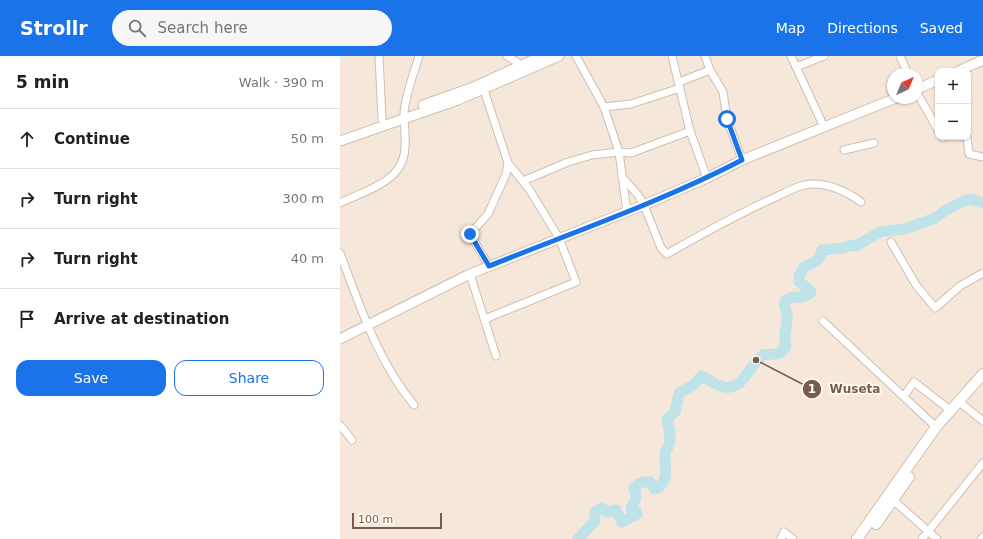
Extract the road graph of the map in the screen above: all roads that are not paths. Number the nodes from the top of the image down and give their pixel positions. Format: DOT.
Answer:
graph roads {
  1 [pos="379,56"];
  2 [pos="419,56"];
  3 [pos="507,56"];
  4 [pos="542,56"];
  5 [pos="559,56"];
  6 [pos="576,56"];
  7 [pos="672,56"];
  8 [pos="705,56"];
  9 [pos="791,56"];
  10 [pos="824,56"];
  11 [pos="900,56"];
  12 [pos="983,60"];
  13 [pos="522,65"];
  14 [pos="796,66"];
  15 [pos="905,68"];
  16 [pos="965,68"];
  17 [pos="710,70"];
  18 [pos="935,81"];
  19 [pos="680,85"];
  20 [pos="923,86"];
  21 [pos="484,90"];
  22 [pos="887,102"];
  23 [pos="923,104"];
  24 [pos="604,108"];
  25 [pos="404,114"];
  26 [pos="382,119"];
  27 [pos="935,125"];
  28 [pos="824,127"];
  29 [pos="690,131"];
  30 [pos="340,135"];
  31 [pos="967,140"];
  32 [pos="340,141"];
  33 [pos="874,143"];
  34 [pos="844,150"];
  35 [pos="619,152"];
  36 [pos="983,157"];
  37 [pos="742,160"];
  38 [pos="508,163"];
  39 [pos="622,177"];
  40 [pos="707,178"];
  41 [pos="522,181"];
  42 [pos="861,202"];
  43 [pos="340,203"];
  44 [pos="644,205"];
  45 [pos="627,212"];
  46 [pos="559,238"];
  47 [pos="891,242"];
  48 [pos="340,253"];
  49 [pos="489,266"];
  50 [pos="983,273"];
  51 [pos="470,274"];
  52 [pos="485,319"];
  53 [pos="823,321"];
  54 [pos="367,324"];
  55 [pos="340,340"];
  56 [pos="496,356"];
  57 [pos="983,374"];
  58 [pos="983,384"];
  59 [pos="904,396"];
  60 [pos="414,405"];
  61 [pos="963,405"];
  62 [pos="950,410"];
  63 [pos="983,421"];
  64 [pos="340,425"];
  65 [pos="936,426"];
  66 [pos="352,440"];
  67 [pos="983,463"];
  68 [pos="893,500"];
  69 [pos="877,516"];
  70 [pos="928,531"];
  71 [pos="983,536"];
  72 [pos="781,539"];
  73 [pos="793,539"];
  74 [pos="857,539"];
  75 [pos="865,539"];
  76 [pos="922,539"];
  77 [pos="937,539"];
  78 [pos="981,539"];
  1 -- 26 [label="street"];
  2 -- 25 [label="street"];
  3 -- 13 [label="street"];
  4 -- 13 [label="street"];
  5 -- 21 [label="street"];
  6 -- 24 [label="street"];
  7 -- 19 [label="street"];
  8 -- 17 [label="street"];
  9 -- 14 [label="street"];
  10 -- 14 [label="street"];
  11 -- 15 [label="street"];
  12 -- 16 [label="street"];
  13 -- 25 [label="street"];
  14 -- 28 [label="street"];
  17 -- 19 [label="street"];
  17 -- 37 [label="street"];
  18 -- 20 [label="street"];
  19 -- 24 [label="street"];
  19 -- 29 [label="street"];
  21 -- 25 [label="street"];
  21 -- 38 [label="street"];
  22 -- 28 [label="street"];
  23 -- 27 [label="street"];
  24 -- 35 [label="street"];
  25 -- 26 [label="street"];
  25 -- 32 [label="street"];
  25 -- 43 [label="street"];
  26 -- 30 [label="street"];
  28 -- 37 [label="street"];
  29 -- 35 [label="street"];
  29 -- 40 [label="street"];
  31 -- 36 [label="street"];
  33 -- 34 [label="street"];
  35 -- 39 [label="street"];
  35 -- 41 [label="street"];
  37 -- 40 [label="street"];
  38 -- 41 [label="street"];
  38 -- 49 [label="street"];
  39 -- 44 [label="street"];
  39 -- 45 [label="street"];
  40 -- 44 [label="street"];
  41 -- 46 [label="street"];
  42 -- 44 [label="street"];
  44 -- 45 [label="street"];
  45 -- 46 [label="street"];
  46 -- 49 [label="street"];
  46 -- 52 [label="street"];
  47 -- 50 [label="street"];
  48 -- 54 [label="street"];
  49 -- 51 [label="street"];
  51 -- 52 [label="street"];
  51 -- 54 [label="street"];
  52 -- 56 [label="street"];
  53 -- 59 [label="street"];
  54 -- 55 [label="street"];
  54 -- 60 [label="street"];
  57 -- 62 [label="main road"];
  58 -- 61 [label="main road"];
  59 -- 62 [label="street"];
  59 -- 65 [label="street"];
  61 -- 63 [label="street"];
  61 -- 68 [label="main road"];
  62 -- 65 [label="main road"];
  64 -- 66 [label="street"];
  65 -- 69 [label="main road"];
  67 -- 70 [label="street"];
  68 -- 69 [label="main road"];
  68 -- 70 [label="street"];
  69 -- 74 [label="main road"];
  69 -- 75 [label="main road"];
  70 -- 76 [label="street"];
  70 -- 77 [label="street"];
  71 -- 78 [label="street"];
  72 -- 73 [label="street"];
}
